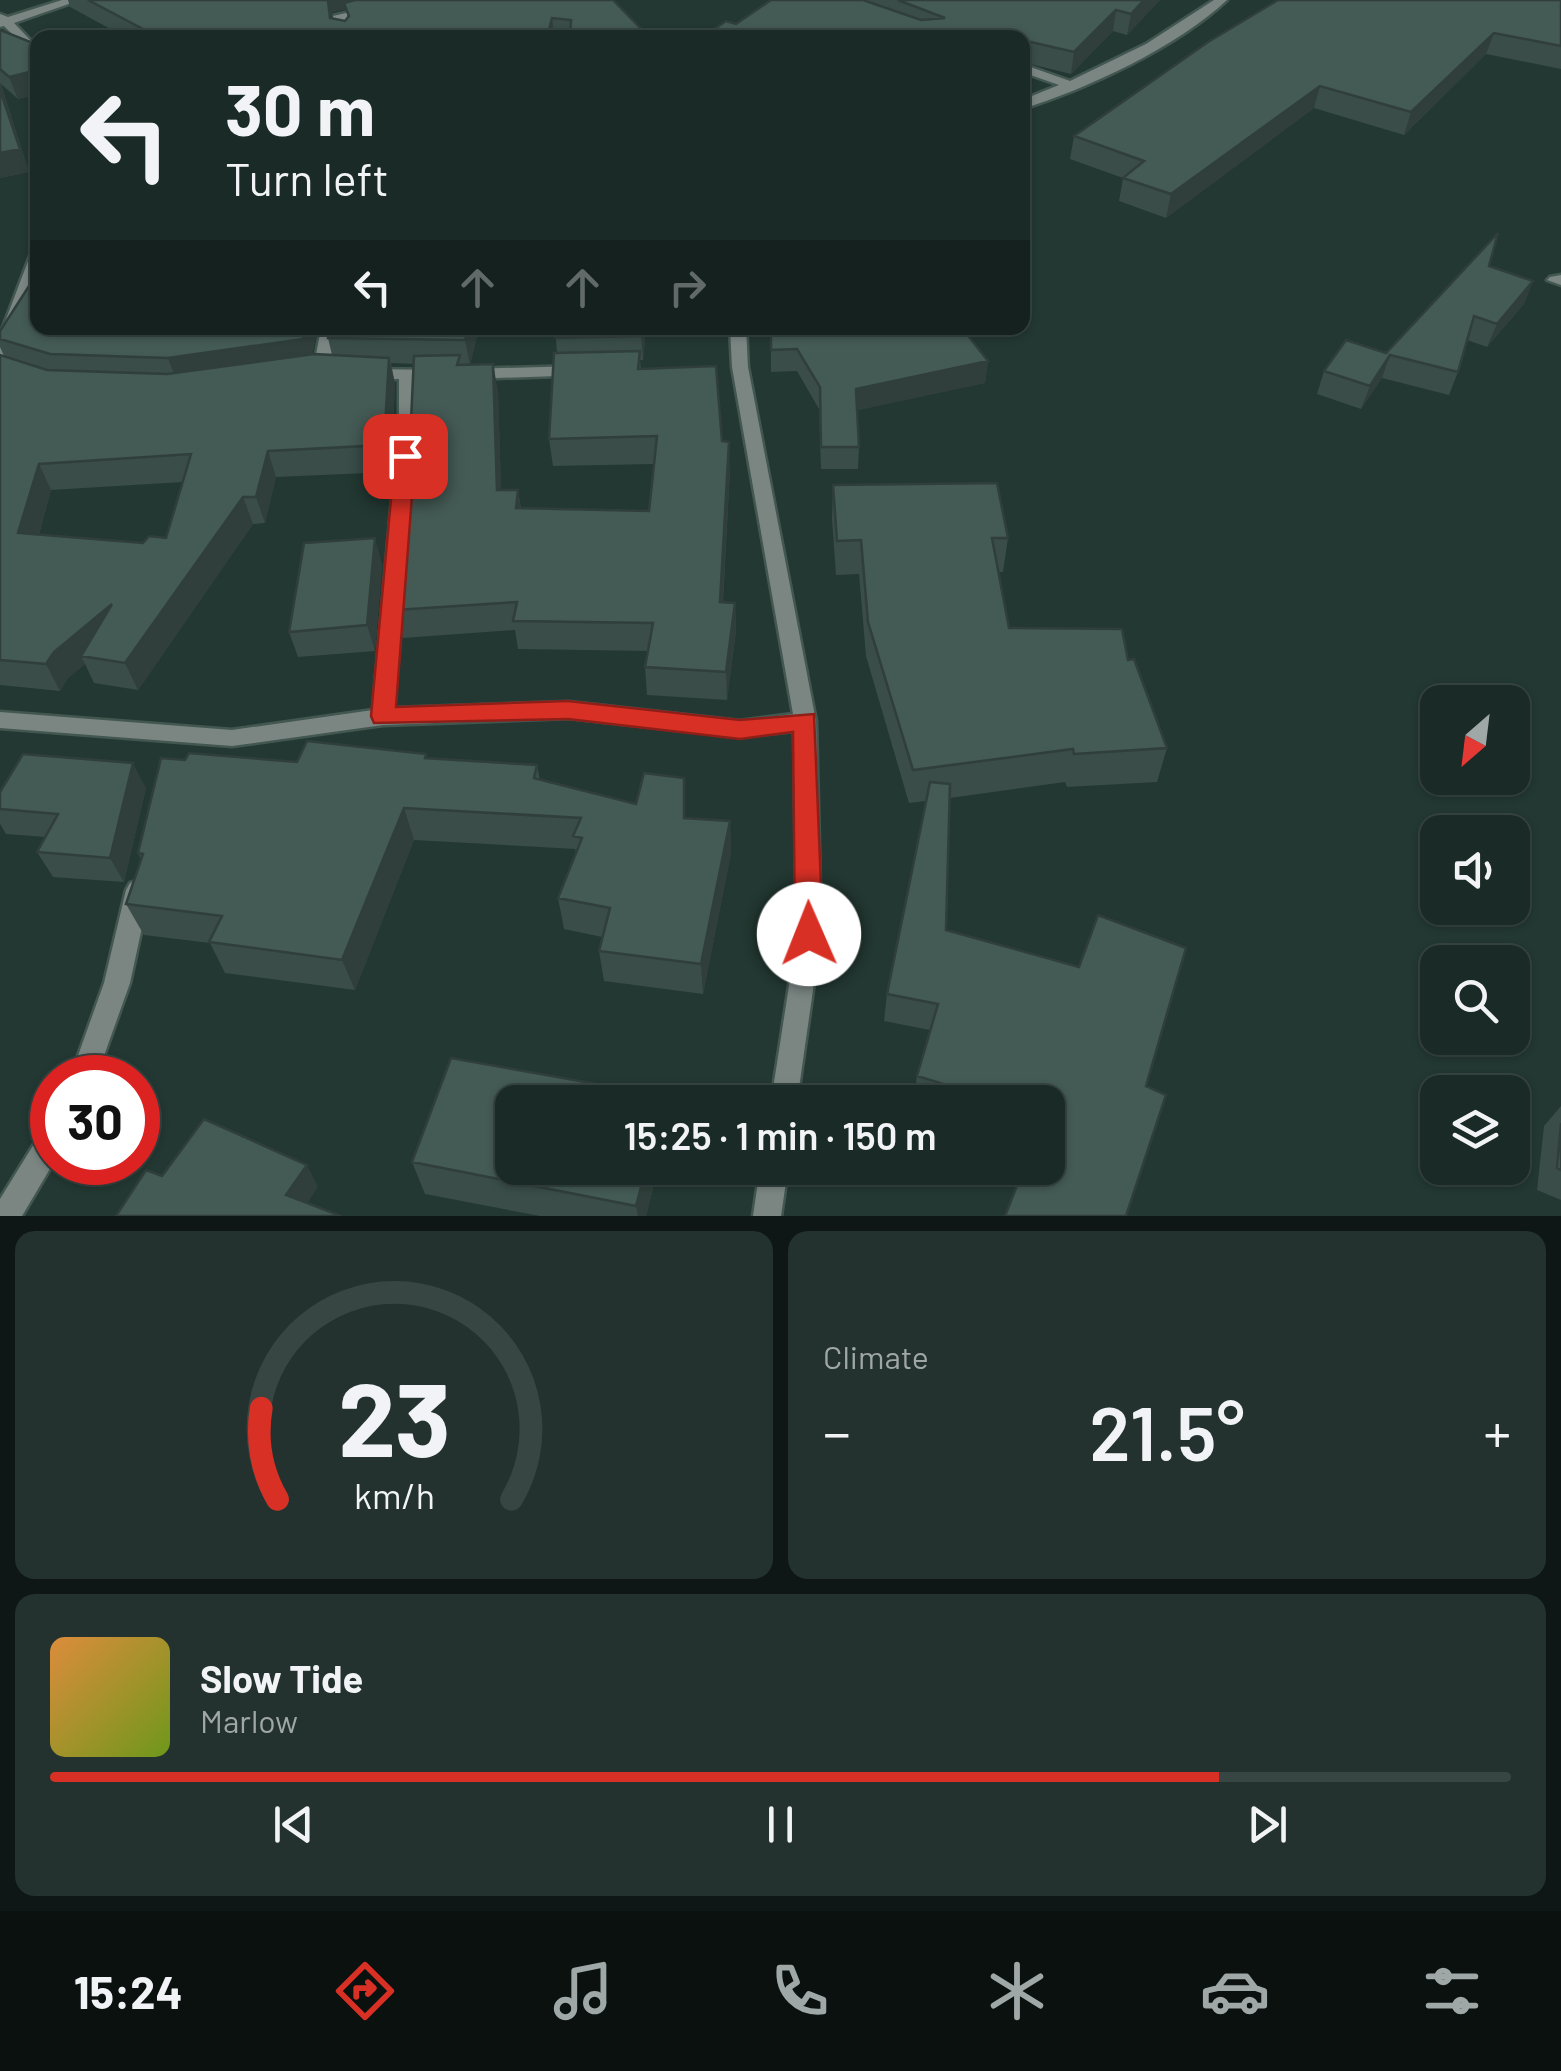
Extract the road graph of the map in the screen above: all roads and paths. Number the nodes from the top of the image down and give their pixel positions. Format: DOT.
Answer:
graph roads {
  1 [pos="74,0"];
  2 [pos="415,0"];
  3 [pos="1221,0"];
  4 [pos="3,20"];
  5 [pos="341,30"];
  6 [pos="30,48"];
  7 [pos="1030,71"];
  8 [pos="1073,86"];
  9 [pos="1030,102"];
  10 [pos="30,277"];
  11 [pos="329,335"];
  12 [pos="737,335"];
  13 [pos="0,357"];
  14 [pos="603,370"];
  15 [pos="407,376"];
  16 [pos="383,716"];
  17 [pos="0,720"];
  18 [pos="805,720"];
  19 [pos="232,738"];
  20 [pos="204,756"];
  21 [pos="142,874"];
  22 [pos="91,1055"];
  23 [pos="787,1085"];
  24 [pos="30,1176"];
  25 [pos="772,1185"];
  26 [pos="6,1216"];
  27 [pos="767,1216"];
  1 -- 4 [label="street"];
  2 -- 5 [label="street"];
  3 -- 8 [label="street"];
  4 -- 6 [label="street"];
  7 -- 8 [label="street"];
  8 -- 9 [label="street"];
  10 -- 13 [label="street"];
  11 -- 15 [label="street"];
  12 -- 18 [label="street"];
  14 -- 15 [label="street"];
  15 -- 16 [label="street"];
  16 -- 18 [label="street"];
  16 -- 19 [label="street"];
  17 -- 19 [label="street"];
  18 -- 23 [label="street"];
  19 -- 20 [label="street"];
  21 -- 22 [label="street"];
  24 -- 26 [label="street"];
  25 -- 27 [label="street"];
}
